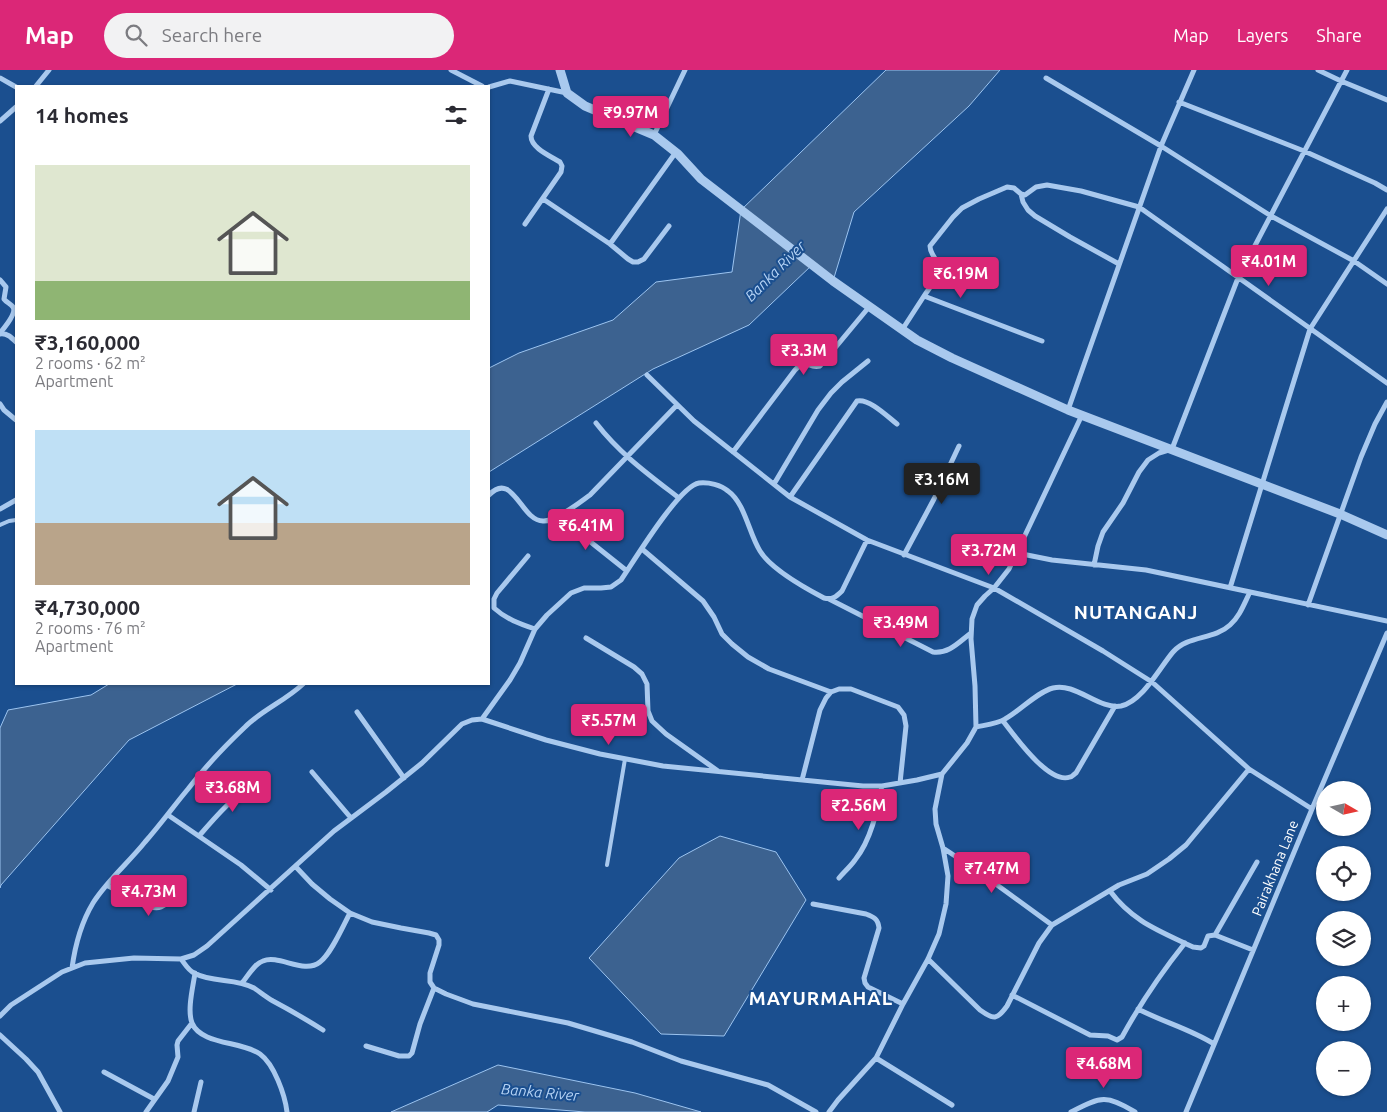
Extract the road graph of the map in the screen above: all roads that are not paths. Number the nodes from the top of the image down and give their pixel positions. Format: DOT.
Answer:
graph roads {
  1 [pos="49,70"];
  2 [pos="451,70"];
  3 [pos="560,70"];
  4 [pos="685,70"];
  5 [pos="1194,70"];
  6 [pos="1318,70"];
  7 [pos="1347,70"];
  8 [pos="0,78"];
  9 [pos="1046,78"];
  10 [pos="1341,81"];
  11 [pos="37,85"];
  12 [pos="480,85"];
  13 [pos="15,86"];
  14 [pos="490,88"];
  15 [pos="549,89"];
  16 [pos="567,93"];
  17 [pos="1387,100"];
  18 [pos="1179,102"];
  19 [pos="15,108"];
  20 [pos="0,122"];
  21 [pos="654,135"];
  22 [pos="1161,146"];
  23 [pos="676,152"];
  24 [pos="1304,152"];
  25 [pos="1387,190"];
  26 [pos="1021,194"];
  27 [pos="543,199"];
  28 [pos="1139,207"];
  29 [pos="1387,209"];
  30 [pos="1271,216"];
  31 [pos="525,224"];
  32 [pos="670,226"];
  33 [pos="610,244"];
  34 [pos="1354,261"];
  35 [pos="1120,264"];
  36 [pos="1238,278"];
  37 [pos="0,280"];
  38 [pos="1387,284"];
  39 [pos="924,296"];
  40 [pos="870,307"];
  41 [pos="1310,329"];
  42 [pos="902,330"];
  43 [pos="0,334"];
  44 [pos="15,341"];
  45 [pos="1042,341"];
  46 [pos="868,361"];
  47 [pos="647,375"];
  48 [pos="1387,383"];
  49 [pos="1387,402"];
  50 [pos="0,404"];
  51 [pos="677,405"];
  52 [pos="1068,410"];
  53 [pos="1082,415"];
  54 [pos="15,419"];
  55 [pos="596,424"];
  56 [pos="897,424"];
  57 [pos="959,446"];
  58 [pos="1172,449"];
  59 [pos="733,452"];
  60 [pos="626,457"];
  61 [pos="774,484"];
  62 [pos="1262,484"];
  63 [pos="490,494"];
  64 [pos="790,497"];
  65 [pos="679,498"];
  66 [pos="15,501"];
  67 [pos="0,509"];
  68 [pos="1340,514"];
  69 [pos="558,516"];
  70 [pos="15,520"];
  71 [pos="0,525"];
  72 [pos="1387,536"];
  73 [pos="867,540"];
  74 [pos="642,549"];
  75 [pos="1016,553"];
  76 [pos="904,555"];
  77 [pos="528,556"];
  78 [pos="1094,565"];
  79 [pos="627,571"];
  80 [pos="994,588"];
  81 [pos="1230,588"];
  82 [pos="1250,592"];
  83 [pos="830,599"];
  84 [pos="1308,605"];
  85 [pos="1387,621"];
  86 [pos="535,629"];
  87 [pos="971,633"];
  88 [pos="1387,633"];
  89 [pos="586,638"];
  90 [pos="1152,682"];
  91 [pos="302,685"];
  92 [pos="831,692"];
  93 [pos="1115,706"];
  94 [pos="357,712"];
  95 [pos="482,720"];
  96 [pos="1003,721"];
  97 [pos="976,728"];
  98 [pos="625,759"];
  99 [pos="1249,769"];
  100 [pos="718,771"];
  101 [pos="312,772"];
  102 [pos="942,774"];
  103 [pos="404,778"];
  104 [pos="258,780"];
  105 [pos="802,780"];
  106 [pos="900,783"];
  107 [pos="882,786"];
  108 [pos="1312,809"];
  109 [pos="168,815"];
  110 [pos="352,818"];
  111 [pos="199,836"];
  112 [pos="943,848"];
  113 [pos="1257,862"];
  114 [pos="607,865"];
  115 [pos="296,867"];
  116 [pos="838,878"];
  117 [pos="107,885"];
  118 [pos="183,885"];
  119 [pos="270,890"];
  120 [pos="1110,891"];
  121 [pos="813,904"];
  122 [pos="350,913"];
  123 [pos="1052,925"];
  124 [pos="1214,935"];
  125 [pos="1185,943"];
  126 [pos="1253,950"];
  127 [pos="181,959"];
  128 [pos="928,959"];
  129 [pos="72,968"];
  130 [pos="195,973"];
  131 [pos="242,983"];
  132 [pos="434,988"];
  133 [pos="1012,995"];
  134 [pos="903,1004"];
  135 [pos="1138,1009"];
  136 [pos="0,1016"];
  137 [pos="192,1023"];
  138 [pos="323,1030"];
  139 [pos="0,1035"];
  140 [pos="1214,1044"];
  141 [pos="366,1046"];
  142 [pos="876,1058"];
  143 [pos="104,1072"];
  144 [pos="202,1082"];
  145 [pos="154,1099"];
  146 [pos="952,1105"];
  147 [pos="1082,1107"];
  148 [pos="813,1111"];
  149 [pos="60,1112"];
  150 [pos="146,1112"];
  151 [pos="194,1112"];
  152 [pos="287,1112"];
  153 [pos="829,1112"];
  154 [pos="1071,1112"];
  155 [pos="1086,1112"];
  156 [pos="1135,1112"];
  157 [pos="1186,1112"];
  1 -- 11 [label="street"];
  2 -- 12 [label="street"];
  3 -- 16 [label="street"];
  4 -- 21 [label="street"];
  5 -- 18 [label="street"];
  6 -- 10 [label="street"];
  7 -- 10 [label="street"];
  8 -- 13 [label="street"];
  9 -- 22 [label="street"];
  10 -- 17 [label="street"];
  10 -- 24 [label="street"];
  14 -- 15 [label="street"];
  15 -- 16 [label="street"];
  15 -- 27 [label="street"];
  16 -- 21 [label="street"];
  18 -- 22 [label="street"];
  18 -- 24 [label="street"];
  19 -- 20 [label="street"];
  21 -- 23 [label="street"];
  22 -- 28 [label="street"];
  22 -- 30 [label="street"];
  23 -- 33 [label="street"];
  23 -- 40 [label="street"];
  24 -- 25 [label="street"];
  24 -- 30 [label="street"];
  26 -- 28 [label="street"];
  26 -- 35 [label="street"];
  26 -- 39 [label="street"];
  27 -- 31 [label="street"];
  27 -- 33 [label="street"];
  28 -- 35 [label="street"];
  28 -- 36 [label="street"];
  29 -- 34 [label="street"];
  30 -- 34 [label="street"];
  30 -- 36 [label="street"];
  32 -- 33 [label="street"];
  34 -- 38 [label="street"];
  34 -- 41 [label="street"];
  35 -- 52 [label="street"];
  36 -- 41 [label="street"];
  36 -- 58 [label="street"];
  37 -- 43 [label="street"];
  39 -- 42 [label="street"];
  39 -- 45 [label="street"];
  40 -- 42 [label="street"];
  40 -- 59 [label="street"];
  41 -- 48 [label="street"];
  41 -- 62 [label="street"];
  42 -- 52 [label="street"];
  43 -- 44 [label="street"];
  46 -- 61 [label="street"];
  47 -- 51 [label="street"];
  49 -- 68 [label="street"];
  50 -- 54 [label="street"];
  51 -- 59 [label="street"];
  51 -- 60 [label="street"];
  52 -- 53 [label="street"];
  53 -- 58 [label="street"];
  53 -- 75 [label="street"];
  55 -- 60 [label="street"];
  56 -- 64 [label="street"];
  57 -- 76 [label="street"];
  58 -- 62 [label="street"];
  58 -- 78 [label="street"];
  59 -- 61 [label="street"];
  60 -- 65 [label="street"];
  60 -- 69 [label="street"];
  61 -- 64 [label="street"];
  62 -- 68 [label="street"];
  62 -- 81 [label="street"];
  63 -- 69 [label="street"];
  64 -- 73 [label="street"];
  65 -- 74 [label="street"];
  65 -- 83 [label="street"];
  66 -- 67 [label="street"];
  68 -- 72 [label="street"];
  68 -- 84 [label="street"];
  69 -- 79 [label="street"];
  70 -- 71 [label="lane"];
  73 -- 76 [label="street"];
  73 -- 83 [label="street"];
  74 -- 79 [label="street"];
  74 -- 92 [label="street"];
  75 -- 78 [label="street"];
  75 -- 80 [label="street"];
  76 -- 80 [label="street"];
  77 -- 86 [label="street"];
  78 -- 81 [label="street"];
  79 -- 86 [label="street"];
  80 -- 87 [label="street"];
  80 -- 90 [label="street"];
  81 -- 82 [label="street"];
  82 -- 84 [label="street"];
  82 -- 90 [label="street"];
  83 -- 87 [label="street"];
  84 -- 85 [label="street"];
  86 -- 95 [label="street"];
  87 -- 97 [label="street"];
  88 -- 108 [label="street, Pairakhana Lane"];
  89 -- 100 [label="street"];
  90 -- 93 [label="street"];
  90 -- 99 [label="street"];
  91 -- 109 [label="street"];
  92 -- 105 [label="street"];
  92 -- 106 [label="street"];
  93 -- 96 [label="street"];
  93 -- 96 [label="street"];
  94 -- 103 [label="street"];
  95 -- 98 [label="street"];
  95 -- 103 [label="street"];
  96 -- 97 [label="street"];
  97 -- 102 [label="street"];
  98 -- 100 [label="street"];
  98 -- 114 [label="lane"];
  99 -- 108 [label="street"];
  99 -- 120 [label="street"];
  100 -- 105 [label="street"];
  101 -- 110 [label="street"];
  102 -- 106 [label="street"];
  102 -- 112 [label="street"];
  103 -- 110 [label="street"];
  104 -- 111 [label="street"];
  105 -- 107 [label="street"];
  106 -- 107 [label="street"];
  107 -- 116 [label="street"];
  108 -- 126 [label="street, Pairakhana Lane"];
  109 -- 111 [label="street"];
  109 -- 117 [label="street"];
  110 -- 115 [label="street"];
  111 -- 119 [label="street"];
  112 -- 123 [label="street"];
  112 -- 128 [label="street"];
  113 -- 124 [label="street"];
  115 -- 119 [label="street"];
  115 -- 122 [label="street"];
  117 -- 118 [label="street"];
  117 -- 129 [label="street"];
  119 -- 127 [label="street"];
  120 -- 123 [label="street"];
  120 -- 125 [label="street"];
  121 -- 134 [label="street"];
  122 -- 131 [label="street"];
  122 -- 132 [label="street"];
  123 -- 133 [label="street"];
  124 -- 125 [label="street"];
  124 -- 126 [label="street"];
  125 -- 135 [label="street"];
  126 -- 140 [label="street, Pairakhana Lane"];
  127 -- 129 [label="street"];
  127 -- 130 [label="street"];
  128 -- 133 [label="street"];
  128 -- 134 [label="street"];
  129 -- 136 [label="street"];
  130 -- 131 [label="street"];
  130 -- 137 [label="street"];
  131 -- 138 [label="street"];
  132 -- 141 [label="street"];
  132 -- 148 [label="street"];
  133 -- 135 [label="street"];
  134 -- 142 [label="street"];
  135 -- 140 [label="street"];
  137 -- 145 [label="street"];
  137 -- 152 [label="street"];
  139 -- 149 [label="street"];
  140 -- 157 [label="street, Pairakhana Lane"];
  142 -- 146 [label="street"];
  142 -- 153 [label="street"];
  143 -- 145 [label="street"];
  144 -- 151 [label="street"];
  145 -- 150 [label="street"];
  147 -- 154 [label="street"];
  147 -- 155 [label="street"];
  147 -- 156 [label="street"];
}
